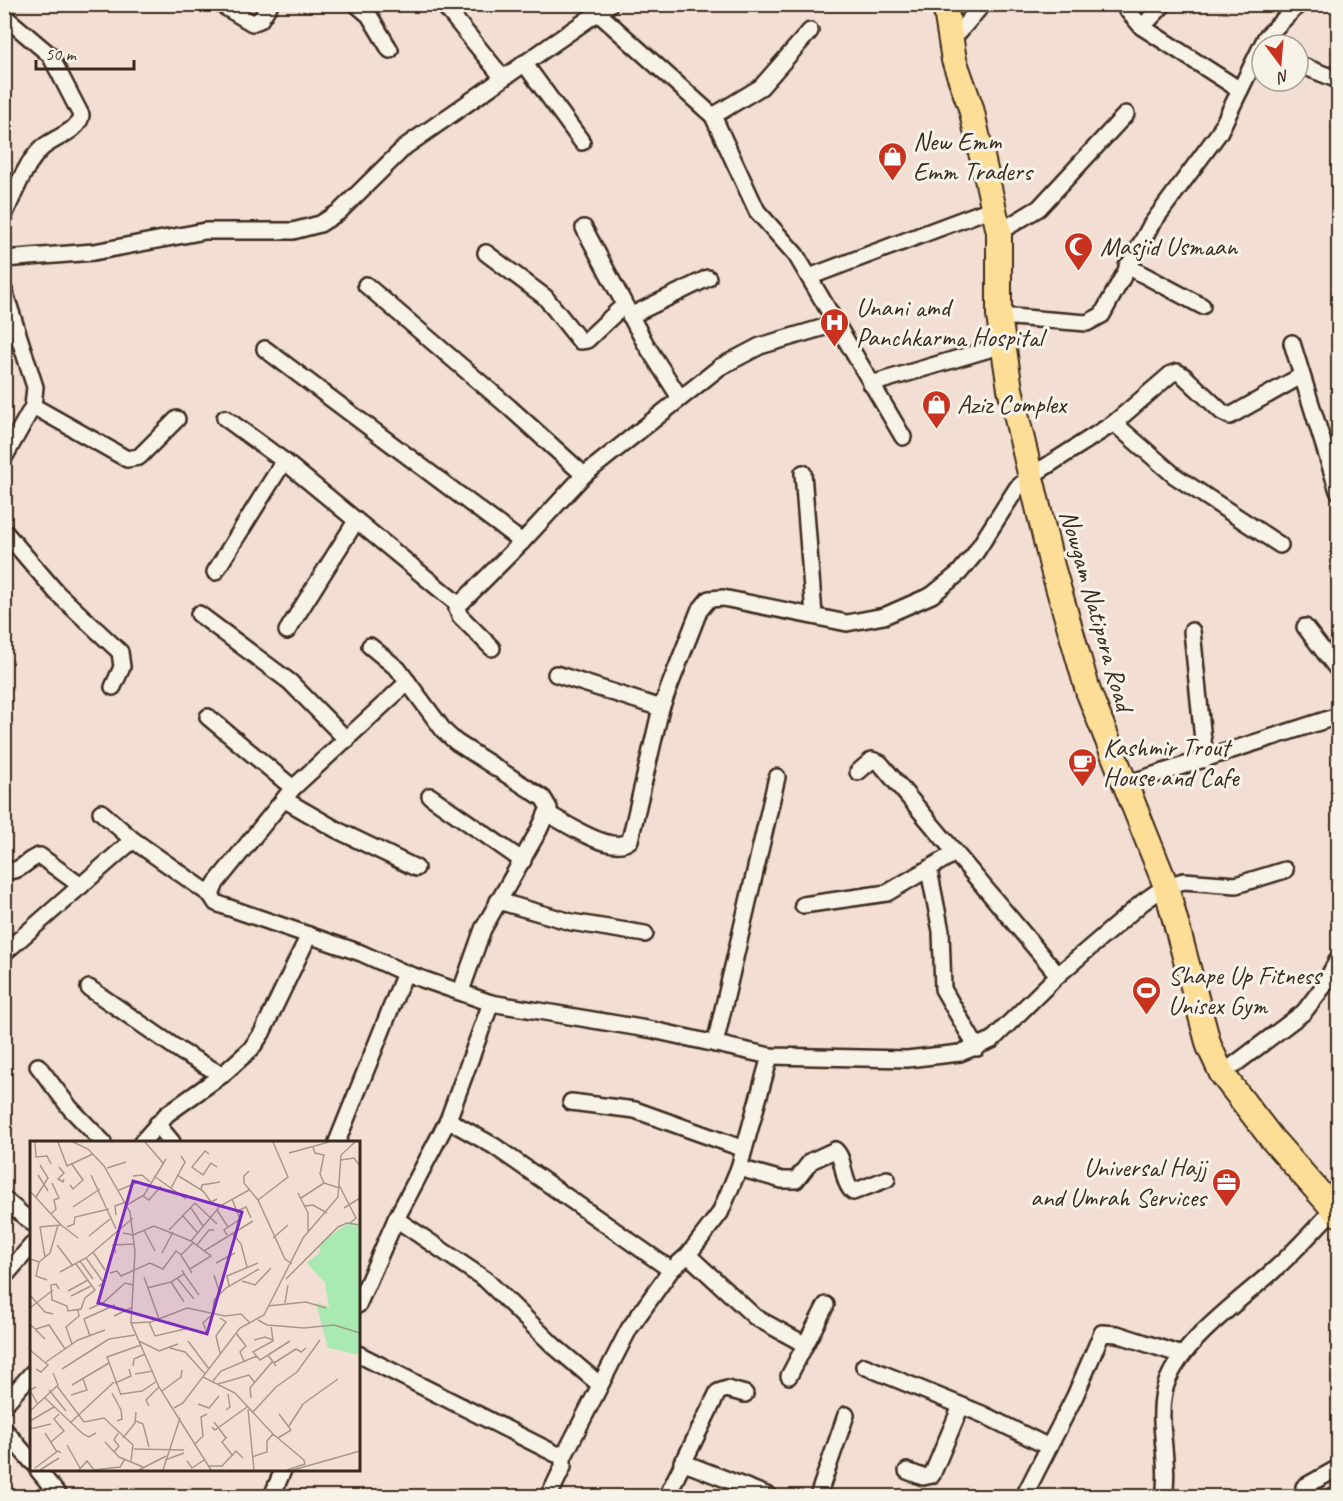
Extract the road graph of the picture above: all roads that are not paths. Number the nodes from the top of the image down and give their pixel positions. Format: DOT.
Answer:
graph roads {
  1 [pos="220,4"];
  2 [pos="270,4"];
  3 [pos="356,4"];
  4 [pos="443,4"];
  5 [pos="945,4"];
  6 [pos="982,4"];
  7 [pos="1122,4"];
  8 [pos="1164,4"];
  9 [pos="1299,4"];
  10 [pos="604,9"];
  11 [pos="4,16"];
  12 [pos="1142,27"];
  13 [pos="810,31"];
  14 [pos="1270,33"];
  15 [pos="951,41"];
  16 [pos="390,50"];
  17 [pos="524,63"];
  18 [pos="1310,69"];
  19 [pos="1250,70"];
  20 [pos="503,78"];
  21 [pos="1338,80"];
  22 [pos="1240,90"];
  23 [pos="1126,114"];
  24 [pos="713,116"];
  25 [pos="582,142"];
  26 [pos="993,208"];
  27 [pos="4,215"];
  28 [pos="584,228"];
  29 [pos="999,232"];
  30 [pos="486,253"];
  31 [pos="4,259"];
  32 [pos="1127,266"];
  33 [pos="809,277"];
  34 [pos="708,278"];
  35 [pos="366,285"];
  36 [pos="4,290"];
  37 [pos="1202,306"];
  38 [pos="627,310"];
  39 [pos="999,316"];
  40 [pos="835,324"];
  41 [pos="1292,343"];
  42 [pos="1003,345"];
  43 [pos="265,349"];
  44 [pos="1301,376"];
  45 [pos="871,384"];
  46 [pos="680,398"];
  47 [pos="33,406"];
  48 [pos="225,418"];
  49 [pos="177,419"];
  50 [pos="1114,423"];
  51 [pos="903,437"];
  52 [pos="4,458"];
  53 [pos="284,461"];
  54 [pos="803,474"];
  55 [pos="584,475"];
  56 [pos="1031,476"];
  57 [pos="1338,491"];
  58 [pos="356,520"];
  59 [pos="4,531"];
  60 [pos="522,542"];
  61 [pos="1280,545"];
  62 [pos="215,572"];
  63 [pos="459,605"];
  64 [pos="199,614"];
  65 [pos="814,615"];
  66 [pos="1305,627"];
  67 [pos="287,631"];
  68 [pos="1192,631"];
  69 [pos="370,646"];
  70 [pos="492,648"];
  71 [pos="1338,670"];
  72 [pos="556,674"];
  73 [pos="408,682"];
  74 [pos="113,687"];
  75 [pos="660,708"];
  76 [pos="1338,716"];
  77 [pos="208,717"];
  78 [pos="347,740"];
  79 [pos="1205,760"];
  80 [pos="858,772"];
  81 [pos="777,777"];
  82 [pos="1123,784"];
  83 [pos="289,794"];
  84 [pos="430,796"];
  85 [pos="101,812"];
  86 [pos="547,813"];
  87 [pos="133,840"];
  88 [pos="955,853"];
  89 [pos="523,861"];
  90 [pos="4,868"];
  91 [pos="416,868"];
  92 [pos="929,870"];
  93 [pos="1285,870"];
  94 [pos="81,886"];
  95 [pos="1167,886"];
  96 [pos="211,895"];
  97 [pos="498,901"];
  98 [pos="803,905"];
  99 [pos="645,934"];
  100 [pos="309,935"];
  101 [pos="4,953"];
  102 [pos="1338,959"];
  103 [pos="405,973"];
  104 [pos="1058,975"];
  105 [pos="90,988"];
  106 [pos="460,991"];
  107 [pos="491,1002"];
  108 [pos="715,1044"];
  109 [pos="977,1048"];
  110 [pos="770,1056"];
  111 [pos="38,1066"];
  112 [pos="1222,1074"];
  113 [pos="222,1075"];
  114 [pos="571,1102"];
  115 [pos="448,1120"];
  116 [pos="157,1124"];
  117 [pos="101,1141"];
  118 [pos="144,1141"];
  119 [pos="170,1141"];
  120 [pos="338,1141"];
  121 [pos="744,1149"];
  122 [pos="739,1168"];
  123 [pos="887,1179"];
  124 [pos="4,1199"];
  125 [pos="1336,1212"];
  126 [pos="396,1219"];
  127 [pos="30,1221"];
  128 [pos="30,1247"];
  129 [pos="688,1255"];
  130 [pos="671,1270"];
  131 [pos="4,1277"];
  132 [pos="360,1300"];
  133 [pos="826,1305"];
  134 [pos="804,1344"];
  135 [pos="360,1354"];
  136 [pos="1182,1355"];
  137 [pos="864,1366"];
  138 [pos="30,1375"];
  139 [pos="789,1376"];
  140 [pos="599,1384"];
  141 [pos="745,1394"];
  142 [pos="4,1405"];
  143 [pos="961,1406"];
  144 [pos="846,1415"];
  145 [pos="4,1428"];
  146 [pos="1049,1447"];
  147 [pos="563,1454"];
  148 [pos="30,1460"];
  149 [pos="682,1462"];
  150 [pos="1338,1468"];
  151 [pos="39,1471"];
  152 [pos="284,1471"];
  153 [pos="907,1471"];
  154 [pos="1304,1487"];
  155 [pos="59,1497"];
  156 [pos="272,1497"];
  157 [pos="549,1497"];
  158 [pos="667,1497"];
  159 [pos="769,1497"];
  160 [pos="818,1497"];
  161 [pos="1024,1497"];
  162 [pos="1164,1497"];
  1 -- 2 [label="street"];
  3 -- 16 [label="street"];
  4 -- 20 [label="street"];
  5 -- 15 [label="main road, Nowgam Natipora Road"];
  6 -- 15 [label="street"];
  7 -- 12 [label="street"];
  8 -- 12 [label="street"];
  9 -- 14 [label="street"];
  10 -- 17 [label="street"];
  10 -- 24 [label="street"];
  11 -- 27 [label="street"];
  12 -- 22 [label="street"];
  13 -- 24 [label="street"];
  15 -- 26 [label="main road, Nowgam Natipora Road"];
  17 -- 20 [label="street"];
  17 -- 25 [label="street"];
  18 -- 21 [label="street"];
  19 -- 22 [label="street"];
  20 -- 31 [label="street"];
  22 -- 32 [label="street"];
  23 -- 29 [label="street"];
  24 -- 33 [label="street"];
  26 -- 29 [label="main road, Nowgam Natipora Road"];
  26 -- 33 [label="street"];
  28 -- 38 [label="street"];
  29 -- 39 [label="main road, Nowgam Natipora Road"];
  30 -- 38 [label="street"];
  32 -- 37 [label="street"];
  32 -- 39 [label="street"];
  33 -- 40 [label="street"];
  34 -- 38 [label="street"];
  35 -- 55 [label="street"];
  36 -- 47 [label="street"];
  38 -- 46 [label="street"];
  39 -- 42 [label="main road, Nowgam Natipora Road"];
  40 -- 45 [label="street"];
  40 -- 46 [label="street"];
  41 -- 44 [label="street"];
  42 -- 45 [label="street"];
  42 -- 56 [label="main road, Nowgam Natipora Road"];
  43 -- 60 [label="street"];
  44 -- 50 [label="street"];
  44 -- 57 [label="street"];
  45 -- 51 [label="street"];
  46 -- 55 [label="street"];
  47 -- 49 [label="street"];
  47 -- 52 [label="street"];
  48 -- 53 [label="street"];
  50 -- 56 [label="street"];
  50 -- 61 [label="street"];
  53 -- 58 [label="street"];
  53 -- 62 [label="street"];
  54 -- 65 [label="street"];
  55 -- 60 [label="street"];
  56 -- 65 [label="street"];
  56 -- 82 [label="main road, Nowgam Natipora Road"];
  58 -- 63 [label="street"];
  58 -- 67 [label="street"];
  59 -- 74 [label="street"];
  60 -- 63 [label="street"];
  63 -- 70 [label="street"];
  64 -- 78 [label="street"];
  65 -- 75 [label="street"];
  66 -- 71 [label="street"];
  68 -- 79 [label="street"];
  69 -- 73 [label="street"];
  72 -- 75 [label="street"];
  73 -- 78 [label="street"];
  73 -- 86 [label="street"];
  75 -- 86 [label="street"];
  76 -- 79 [label="street"];
  77 -- 83 [label="street"];
  78 -- 83 [label="street"];
  79 -- 82 [label="street"];
  80 -- 88 [label="street"];
  81 -- 108 [label="street"];
  82 -- 95 [label="main road, Nowgam Natipora Road"];
  83 -- 91 [label="street"];
  83 -- 96 [label="street"];
  84 -- 89 [label="street"];
  85 -- 87 [label="street"];
  86 -- 89 [label="street"];
  87 -- 94 [label="street"];
  87 -- 96 [label="street"];
  88 -- 92 [label="street"];
  88 -- 104 [label="street"];
  89 -- 97 [label="street"];
  90 -- 94 [label="street"];
  92 -- 98 [label="street"];
  92 -- 109 [label="street"];
  93 -- 95 [label="street"];
  94 -- 101 [label="street"];
  95 -- 104 [label="street"];
  95 -- 112 [label="main road, Nowgam Natipora Road"];
  96 -- 100 [label="street"];
  97 -- 99 [label="street"];
  97 -- 106 [label="street"];
  100 -- 103 [label="street"];
  100 -- 113 [label="street"];
  102 -- 112 [label="street"];
  103 -- 106 [label="street"];
  103 -- 120 [label="street"];
  104 -- 109 [label="street"];
  105 -- 113 [label="street"];
  106 -- 107 [label="street"];
  107 -- 108 [label="street"];
  107 -- 115 [label="street"];
  108 -- 110 [label="street"];
  109 -- 110 [label="street"];
  110 -- 121 [label="street"];
  111 -- 117 [label="street"];
  112 -- 125 [label="main road, Nowgam Natipora Road"];
  113 -- 116 [label="street"];
  114 -- 121 [label="street"];
  115 -- 126 [label="street"];
  115 -- 130 [label="street"];
  116 -- 118 [label="street"];
  116 -- 119 [label="street"];
  121 -- 122 [label="street"];
  122 -- 123 [label="street"];
  122 -- 129 [label="street"];
  124 -- 127 [label="street"];
  125 -- 136 [label="street"];
  126 -- 132 [label="street"];
  126 -- 140 [label="street"];
  128 -- 131 [label="street"];
  129 -- 130 [label="street"];
  129 -- 134 [label="street"];
  130 -- 140 [label="street"];
  133 -- 134 [label="street"];
  134 -- 139 [label="street"];
  135 -- 147 [label="street"];
  136 -- 146 [label="street"];
  136 -- 162 [label="street"];
  137 -- 143 [label="street"];
  138 -- 142 [label="street"];
  140 -- 147 [label="street"];
  141 -- 149 [label="street"];
  143 -- 146 [label="street"];
  143 -- 153 [label="street"];
  144 -- 160 [label="street"];
  145 -- 148 [label="street"];
  146 -- 161 [label="street"];
  147 -- 157 [label="street"];
  149 -- 158 [label="street"];
  149 -- 159 [label="street"];
  150 -- 154 [label="street"];
  151 -- 155 [label="street"];
  152 -- 156 [label="street"];
}
